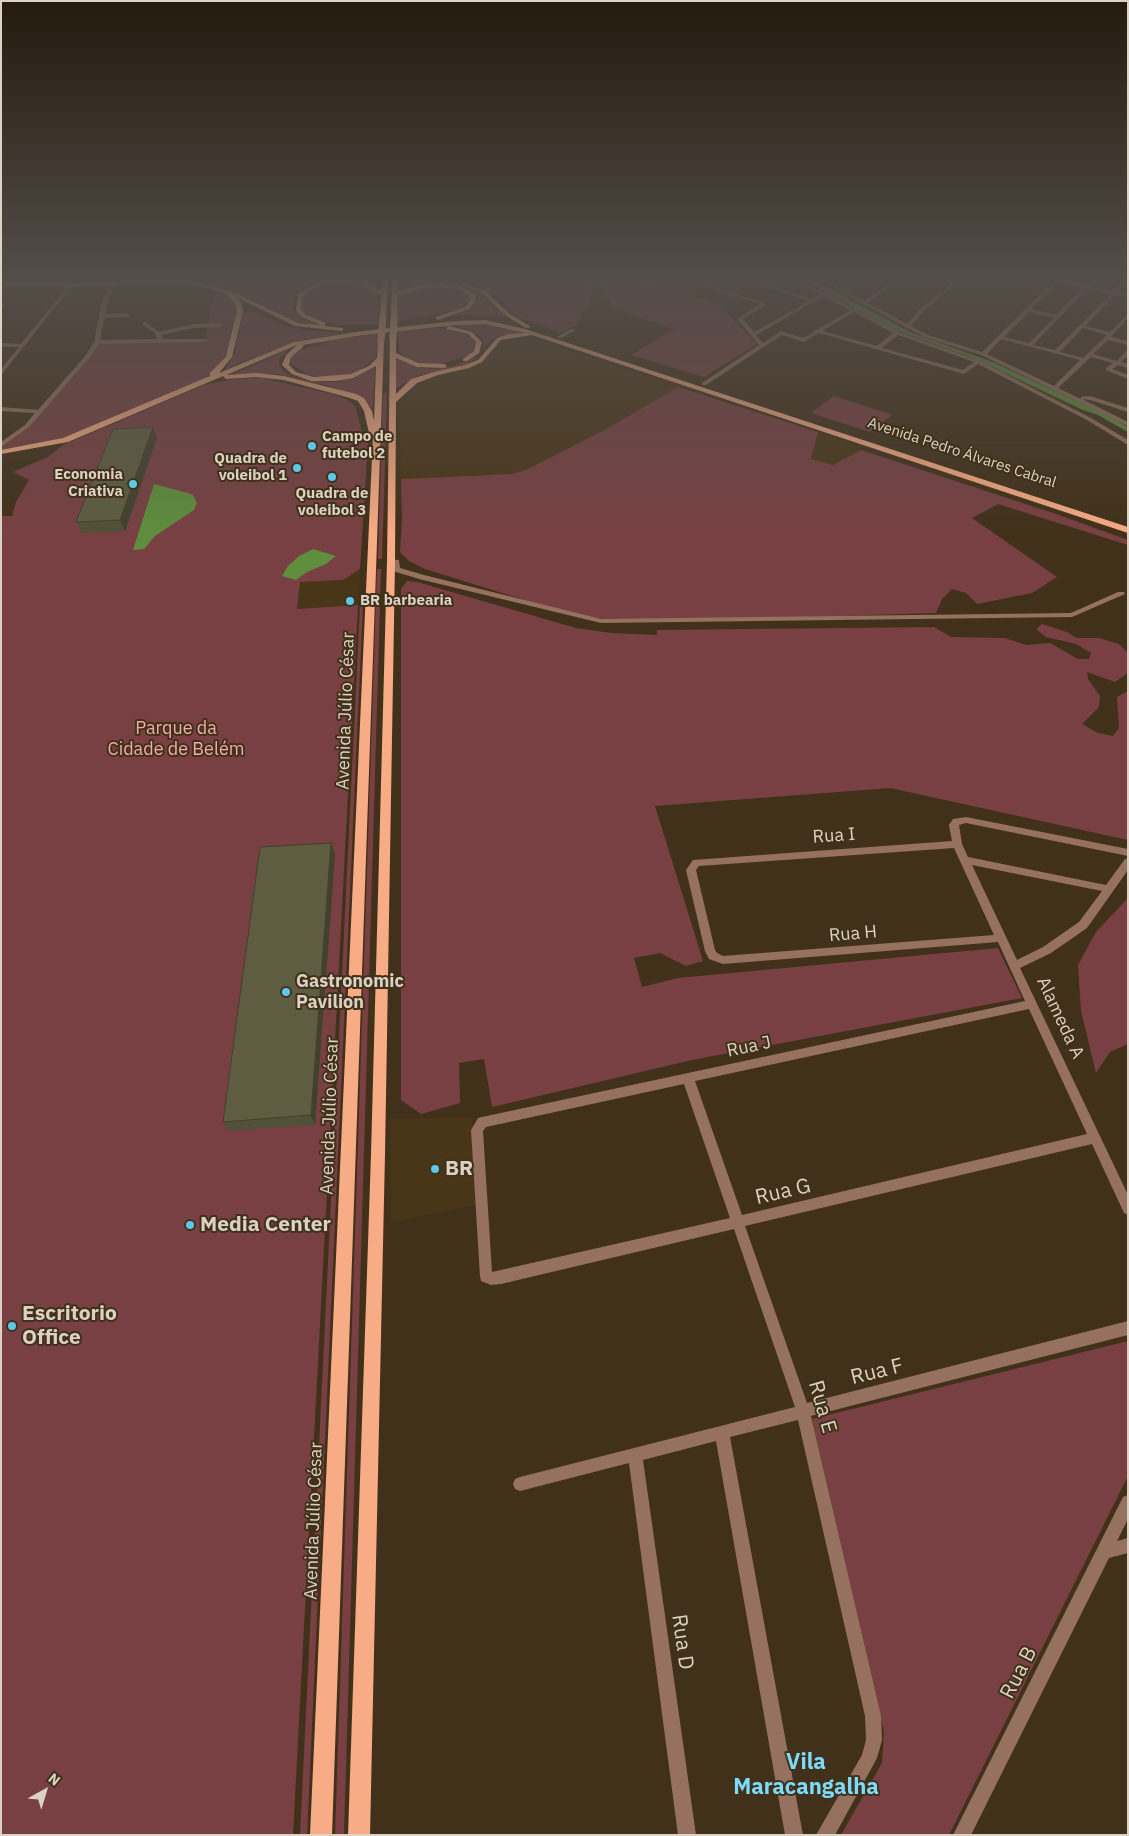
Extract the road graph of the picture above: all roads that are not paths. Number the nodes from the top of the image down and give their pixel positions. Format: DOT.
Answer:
graph roads {
  1 [pos="80,365"];
  2 [pos="222,365"];
  3 [pos="245,365"];
  4 [pos="286,365"];
  5 [pos="374,365"];
  6 [pos="387,365"];
  7 [pos="390,365"];
  8 [pos="416,365"];
  9 [pos="447,365"];
  10 [pos="472,365"];
  11 [pos="628,365"];
  12 [pos="644,365"];
  13 [pos="732,365"];
  14 [pos="938,365"];
  15 [pos="975,365"];
  16 [pos="983,365"];
  17 [pos="1006,365"];
  18 [pos="1081,365"];
  19 [pos="1115,365"];
  20 [pos="1128,377"];
  21 [pos="208,380"];
  22 [pos="704,384"];
  23 [pos="1055,388"];
  24 [pos="1077,398"];
  25 [pos="393,401"];
  26 [pos="1,409"];
  27 [pos="1128,410"];
  28 [pos="39,412"];
  29 [pos="1128,424"];
  30 [pos="1128,444"];
  31 [pos="1,445"];
  32 [pos="377,448"];
  33 [pos="1,452"];
  34 [pos="1128,523"];
  35 [pos="1128,530"];
  36 [pos="391,561"];
  37 [pos="1121,594"];
  38 [pos="957,844"];
  39 [pos="1128,853"];
  40 [pos="965,860"];
  41 [pos="1128,862"];
  42 [pos="1108,889"];
  43 [pos="1002,938"];
  44 [pos="710,951"];
  45 [pos="1015,966"];
  46 [pos="1033,1004"];
  47 [pos="688,1078"];
  48 [pos="1094,1138"];
  49 [pos="1128,1209"];
  50 [pos="740,1222"];
  51 [pos="485,1272"];
  52 [pos="1128,1328"];
  53 [pos="804,1411"];
  54 [pos="722,1433"];
  55 [pos="635,1455"];
  56 [pos="520,1484"];
  57 [pos="1128,1502"];
  58 [pos="1128,1545"];
  59 [pos="1104,1552"];
  60 [pos="321,1835"];
  61 [pos="359,1835"];
  62 [pos="687,1835"];
  63 [pos="794,1835"];
  64 [pos="825,1835"];
  65 [pos="962,1835"];
  1 -- 28 [label="street"];
  2 -- 21 [label="main road"];
  3 -- 21 [label="main road"];
  4 -- 5 [label="main road"];
  6 -- 32 [label="main road, Avenida Júlio César"];
  7 -- 25 [label="main road, Avenida Júlio César"];
  8 -- 9 [label="main road"];
  10 -- 25 [label="main road"];
  11 -- 35 [label="main road, Avenida Pedro Álvares Cabral"];
  12 -- 22 [label="main road, Avenida Pedro Álvares Cabral"];
  13 -- 22 [label="street"];
  14 -- 15 [label="street"];
  16 -- 30 [label="street"];
  17 -- 23 [label="street"];
  18 -- 23 [label="street"];
  19 -- 20 [label="street"];
  21 -- 32 [label="main road"];
  21 -- 33 [label="main road"];
  22 -- 34 [label="main road, Avenida Pedro Álvares Cabral"];
  23 -- 24 [label="street"];
  24 -- 27 [label="street"];
  24 -- 29 [label="street"];
  25 -- 36 [label="main road, Avenida Júlio César"];
  26 -- 28 [label="street"];
  28 -- 31 [label="street"];
  32 -- 60 [label="main road, Avenida Júlio César"];
  36 -- 37 [label="street"];
  36 -- 61 [label="main road, Avenida Júlio César"];
  38 -- 39 [label="street"];
  38 -- 40 [label="street, Alameda A"];
  38 -- 44 [label="street, Rua I"];
  40 -- 42 [label="street"];
  40 -- 43 [label="street, Alameda A"];
  41 -- 42 [label="street"];
  42 -- 45 [label="street"];
  43 -- 44 [label="street, Rua H"];
  43 -- 45 [label="street, Alameda A"];
  45 -- 46 [label="street, Alameda A"];
  46 -- 47 [label="street, Rua J"];
  46 -- 48 [label="street, Alameda A"];
  47 -- 50 [label="street, Rua E"];
  47 -- 51 [label="street, Rua J"];
  48 -- 49 [label="street, Alameda A"];
  48 -- 50 [label="street, Rua G"];
  50 -- 51 [label="street, Rua G"];
  50 -- 53 [label="street, Rua E"];
  52 -- 53 [label="street, Rua F"];
  53 -- 54 [label="street, Rua F"];
  53 -- 64 [label="street, Rua E"];
  54 -- 55 [label="street, Rua F"];
  54 -- 63 [label="street"];
  55 -- 56 [label="street, Rua F"];
  55 -- 62 [label="street, Rua D"];
  57 -- 59 [label="street"];
  58 -- 59 [label="street"];
  59 -- 65 [label="street, Rua B"];
}
